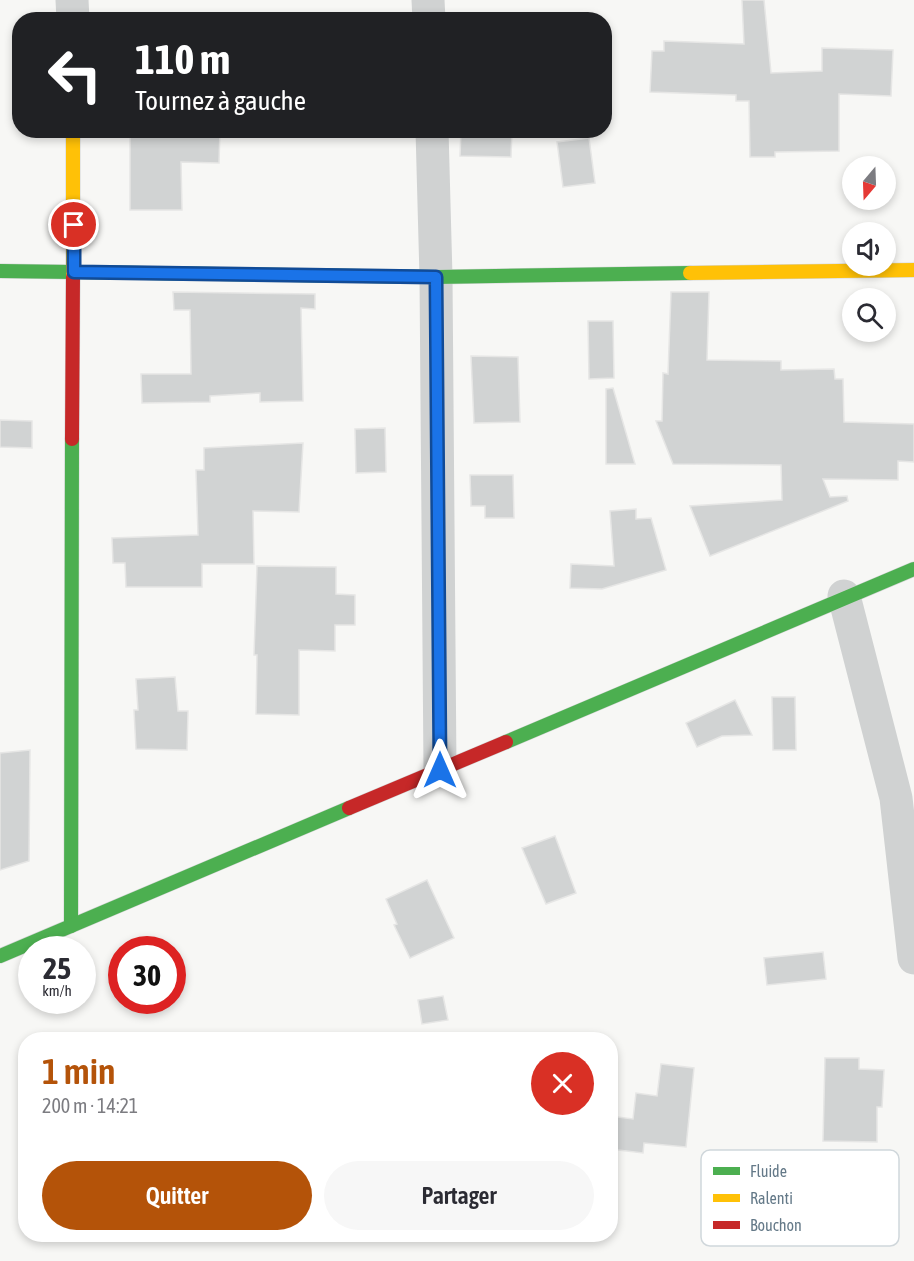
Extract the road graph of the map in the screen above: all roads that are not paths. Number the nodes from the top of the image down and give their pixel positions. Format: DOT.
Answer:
graph roads {
  1 [pos="73,138"];
  2 [pos="432,138"];
  3 [pos="914,270"];
  4 [pos="0,271"];
  5 [pos="74,272"];
  6 [pos="436,277"];
  7 [pos="914,568"];
  8 [pos="844,596"];
  9 [pos="440,770"];
  10 [pos="71,926"];
  11 [pos="0,956"];
  12 [pos="914,958"];
  1 -- 5 [label="street"];
  2 -- 6 [label="street"];
  3 -- 6 [label="street"];
  4 -- 5 [label="street"];
  5 -- 6 [label="street"];
  5 -- 10 [label="street"];
  6 -- 9 [label="street"];
  7 -- 8 [label="street"];
  8 -- 9 [label="street"];
  8 -- 12 [label="street"];
  9 -- 10 [label="street"];
  10 -- 11 [label="street"];
}
